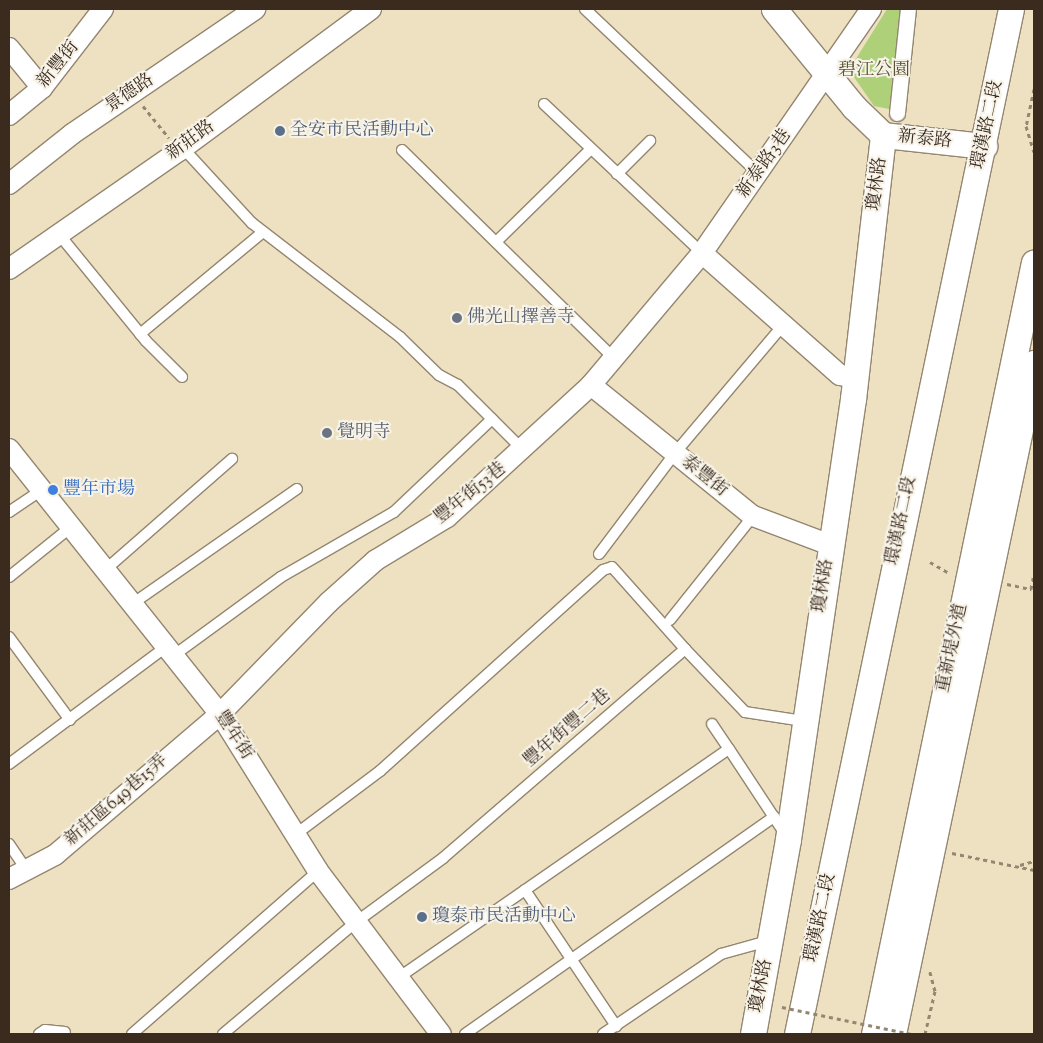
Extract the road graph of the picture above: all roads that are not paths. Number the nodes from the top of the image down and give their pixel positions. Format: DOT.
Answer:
graph roads {
  1 [pos="103,9"];
  2 [pos="254,9"];
  3 [pos="370,9"];
  4 [pos="585,9"];
  5 [pos="774,9"];
  6 [pos="871,9"];
  7 [pos="908,9"];
  8 [pos="1011,9"];
  9 [pos="9,48"];
  10 [pos="828,75"];
  11 [pos="42,88"];
  12 [pos="544,104"];
  13 [pos="897,113"];
  14 [pos="9,115"];
  15 [pos="883,135"];
  16 [pos="650,141"];
  17 [pos="984,146"];
  18 [pos="591,149"];
  19 [pos="181,150"];
  20 [pos="402,150"];
  21 [pos="758,173"];
  22 [pos="617,174"];
  23 [pos="9,184"];
  24 [pos="57,232"];
  25 [pos="263,232"];
  26 [pos="496,242"];
  27 [pos="702,252"];
  28 [pos="1034,262"];
  29 [pos="9,269"];
  30 [pos="784,324"];
  31 [pos="140,334"];
  32 [pos="614,358"];
  33 [pos="1034,363"];
  34 [pos="182,377"];
  35 [pos="855,378"];
  36 [pos="592,385"];
  37 [pos="492,419"];
  38 [pos="9,449"];
  39 [pos="524,450"];
  40 [pos="674,453"];
  41 [pos="232,459"];
  42 [pos="297,489"];
  43 [pos="42,490"];
  44 [pos="9,512"];
  45 [pos="753,516"];
  46 [pos="71,527"];
  47 [pos="830,545"];
  48 [pos="599,554"];
  49 [pos="105,570"];
  50 [pos="9,577"];
  51 [pos="132,604"];
  52 [pos="670,620"];
  53 [pos="9,636"];
  54 [pos="685,649"];
  55 [pos="170,651"];
  56 [pos="220,714"];
  57 [pos="70,720"];
  58 [pos="803,721"];
  59 [pos="712,724"];
  60 [pos="729,749"];
  61 [pos="9,764"];
  62 [pos="774,817"];
  63 [pos="296,834"];
  64 [pos="788,838"];
  65 [pos="9,844"];
  66 [pos="26,869"];
  67 [pos="318,870"];
  68 [pos="9,879"];
  69 [pos="525,890"];
  70 [pos="356,922"];
  71 [pos="771,940"];
  72 [pos="572,959"];
  73 [pos="398,978"];
  74 [pos="616,1026"];
  75 [pos="64,1032"];
  76 [pos="39,1034"];
  77 [pos="132,1034"];
  78 [pos="223,1034"];
  79 [pos="441,1034"];
  80 [pos="465,1034"];
  81 [pos="603,1034"];
  82 [pos="753,1034"];
  83 [pos="796,1034"];
  84 [pos="874,1034"];
  85 [pos="893,1034"];
  1 -- 11 [label="street, 新豐街"];
  2 -- 23 [label="street, 景德路"];
  3 -- 19 [label="street, 新莊路"];
  4 -- 21 [label="lane"];
  5 -- 10 [label="street, 新泰路"];
  6 -- 10 [label="street, 新泰路3巷"];
  7 -- 13 [label="street"];
  8 -- 17 [label="street, 環漢路二段"];
  9 -- 11 [label="street"];
  10 -- 15 [label="street, 新泰路"];
  10 -- 21 [label="street, 新泰路3巷"];
  11 -- 14 [label="street, 新豐街"];
  12 -- 18 [label="lane"];
  15 -- 17 [label="street, 新泰路"];
  15 -- 35 [label="street, 瓊林路"];
  16 -- 22 [label="lane"];
  17 -- 83 [label="street, 環漢路二段"];
  18 -- 22 [label="lane"];
  18 -- 26 [label="lane"];
  19 -- 24 [label="street, 新莊路"];
  19 -- 25 [label="lane"];
  20 -- 26 [label="lane"];
  21 -- 27 [label="street, 新泰路3巷"];
  22 -- 27 [label="lane"];
  24 -- 29 [label="street, 新莊路"];
  24 -- 31 [label="lane"];
  25 -- 31 [label="lane"];
  25 -- 37 [label="lane"];
  26 -- 32 [label="lane"];
  27 -- 30 [label="street"];
  27 -- 32 [label="street, 豐年街53巷"];
  28 -- 84 [label="street, 重新堤外道"];
  30 -- 35 [label="street"];
  30 -- 40 [label="lane"];
  31 -- 34 [label="lane"];
  32 -- 36 [label="street, 豐年街53巷"];
  33 -- 85 [label="street, 重新堤外道"];
  35 -- 47 [label="street, 瓊林路"];
  36 -- 39 [label="street, 豐年街53巷"];
  36 -- 40 [label="street, 泰豐街"];
  37 -- 39 [label="lane"];
  37 -- 55 [label="lane, 豐年街53巷"];
  38 -- 43 [label="street, 豐年街"];
  39 -- 56 [label="street, 豐年街53巷"];
  40 -- 45 [label="street, 泰豐街"];
  40 -- 48 [label="lane"];
  41 -- 49 [label="lane"];
  42 -- 51 [label="lane"];
  43 -- 44 [label="lane"];
  43 -- 46 [label="street, 豐年街"];
  45 -- 47 [label="street, 泰豐街"];
  45 -- 52 [label="lane"];
  46 -- 49 [label="street, 豐年街"];
  46 -- 50 [label="lane"];
  47 -- 58 [label="street, 瓊林路"];
  49 -- 51 [label="street, 豐年街"];
  51 -- 55 [label="street, 豐年街"];
  53 -- 57 [label="lane"];
  54 -- 58 [label="lane"];
  54 -- 63 [label="lane"];
  54 -- 70 [label="lane, 豐年街豐二巷"];
  55 -- 56 [label="street, 豐年街"];
  55 -- 57 [label="lane, 豐年街53巷"];
  56 -- 63 [label="street, 豐年街"];
  56 -- 66 [label="street, 新莊區649巷15弄"];
  57 -- 61 [label="lane, 豐年街53巷"];
  58 -- 64 [label="street, 瓊林路"];
  59 -- 60 [label="lane"];
  60 -- 62 [label="lane"];
  60 -- 69 [label="lane"];
  62 -- 64 [label="lane"];
  62 -- 72 [label="lane"];
  63 -- 67 [label="street, 豐年街"];
  64 -- 71 [label="street, 瓊林路"];
  65 -- 66 [label="lane"];
  66 -- 68 [label="street, 新莊區649巷15弄"];
  67 -- 70 [label="street, 豐年街"];
  67 -- 77 [label="lane"];
  69 -- 72 [label="lane"];
  69 -- 73 [label="lane"];
  70 -- 73 [label="street, 豐年街"];
  70 -- 78 [label="lane, 豐年街豐二巷"];
  71 -- 74 [label="lane"];
  71 -- 82 [label="street, 瓊林路"];
  72 -- 74 [label="lane"];
  72 -- 80 [label="lane"];
  73 -- 79 [label="street, 豐年街"];
  74 -- 81 [label="lane"];
  75 -- 76 [label="lane"];
}
